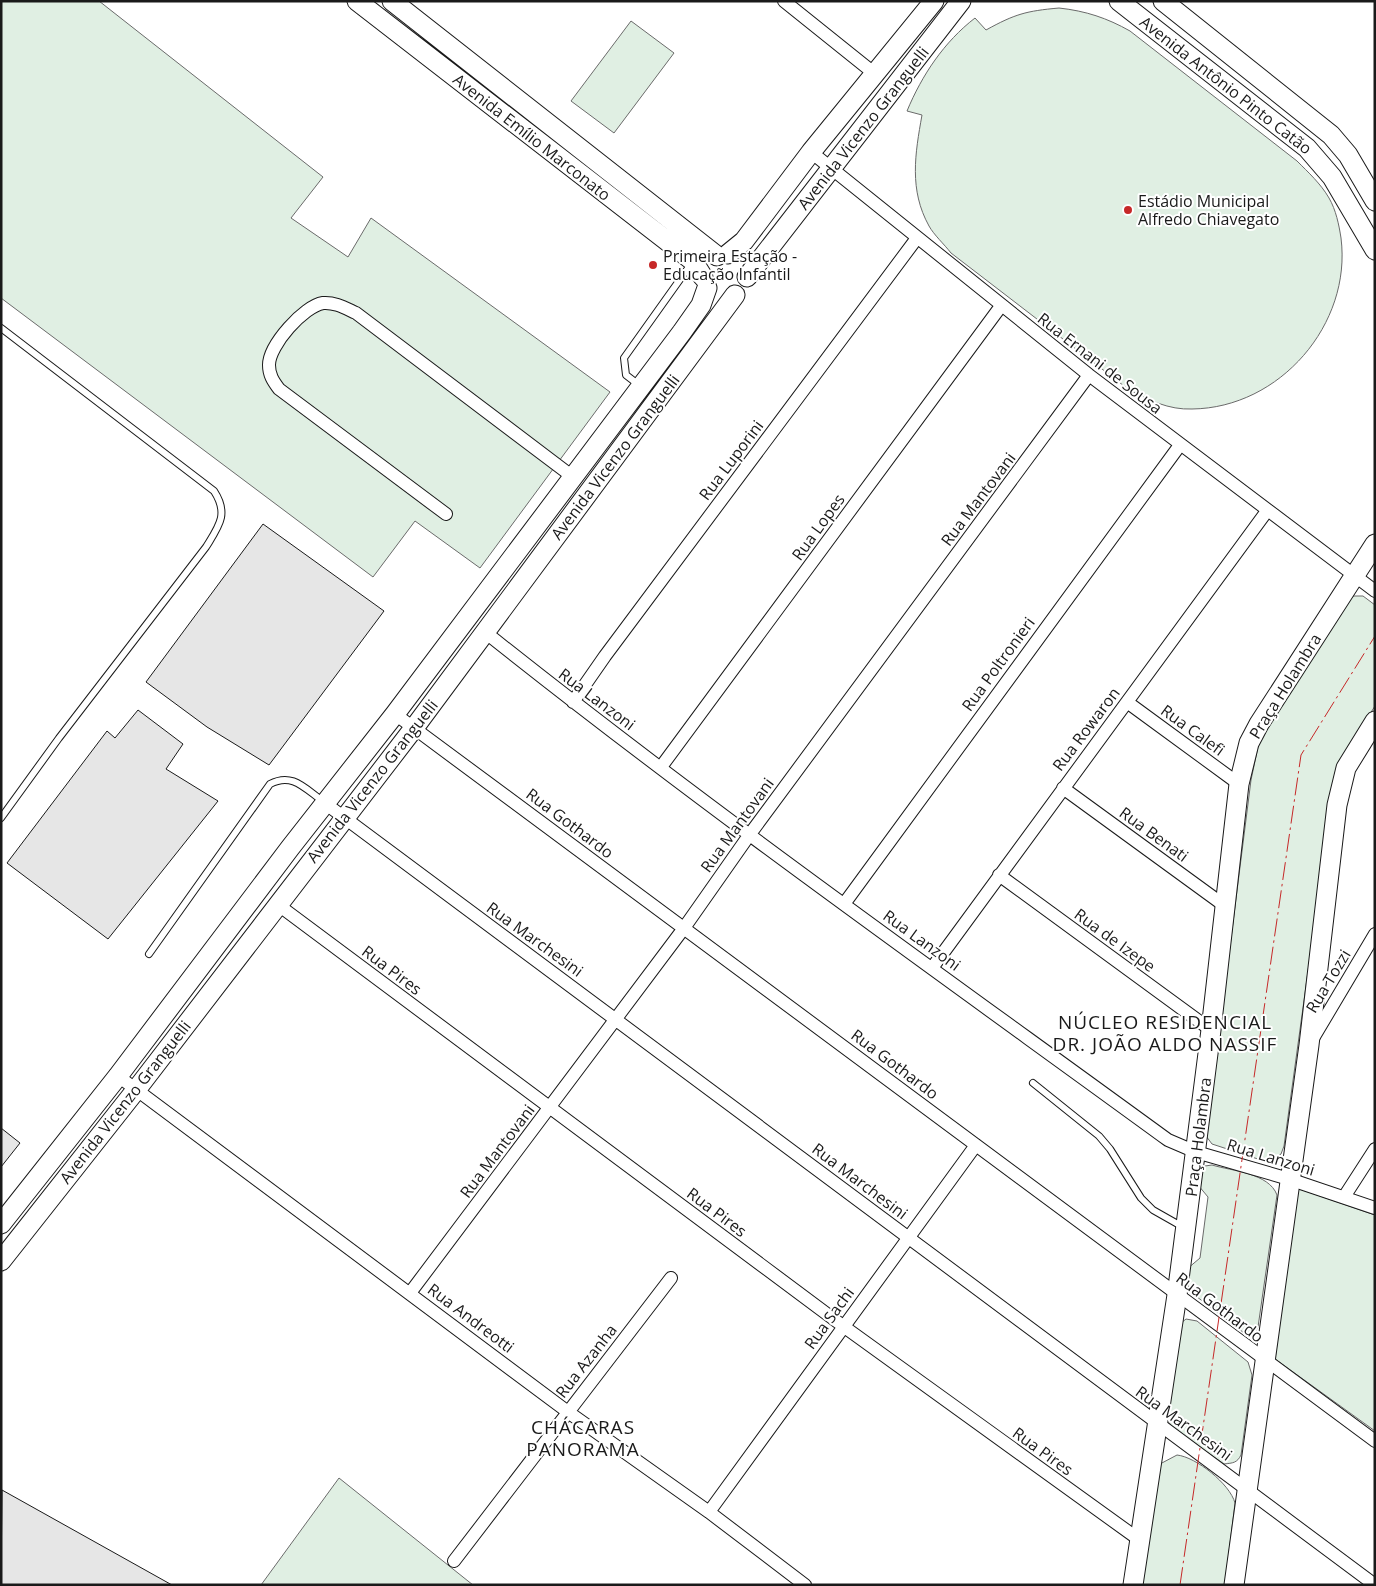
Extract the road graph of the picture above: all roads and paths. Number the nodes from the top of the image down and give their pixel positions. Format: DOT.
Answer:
graph roads {
  1 [pos="357,1"];
  2 [pos="392,1"];
  3 [pos="784,1"];
  4 [pos="934,1"];
  5 [pos="961,1"];
  6 [pos="1119,1"];
  7 [pos="1163,1"];
  8 [pos="875,74"];
  9 [pos="811,152"];
  10 [pos="832,169"];
  11 [pos="1375,201"];
  12 [pos="917,238"];
  13 [pos="1375,250"];
  14 [pos="722,255"];
  15 [pos="693,261"];
  16 [pos="747,278"];
  17 [pos="705,282"];
  18 [pos="735,295"];
  19 [pos="1001,306"];
  20 [pos="1,328"];
  21 [pos="1089,375"];
  22 [pos="641,387"];
  23 [pos="1180,445"];
  24 [pos="573,477"];
  25 [pos="1266,511"];
  26 [pos="446,514"];
  27 [pos="1375,544"];
  28 [pos="1355,576"];
  29 [pos="1375,591"];
  30 [pos="485,632"];
  31 [pos="573,702"];
  32 [pos="1127,702"];
  33 [pos="395,714"];
  34 [pos="1375,721"];
  35 [pos="414,728"];
  36 [pos="661,767"];
  37 [pos="1239,784"];
  38 [pos="1063,788"];
  39 [pos="326,804"];
  40 [pos="1,818"];
  41 [pos="343,818"];
  42 [pos="750,834"];
  43 [pos="999,875"];
  44 [pos="277,904"];
  45 [pos="844,904"];
  46 [pos="1225,906"];
  47 [pos="684,928"];
  48 [pos="1375,934"];
  49 [pos="149,954"];
  50 [pos="932,968"];
  51 [pos="614,1018"];
  52 [pos="1211,1030"];
  53 [pos="1309,1045"];
  54 [pos="118,1076"];
  55 [pos="1033,1083"];
  56 [pos="136,1090"];
  57 [pos="550,1108"];
  58 [pos="87,1133"];
  59 [pos="976,1145"];
  60 [pos="1375,1149"];
  61 [pos="1196,1152"];
  62 [pos="1289,1179"];
  63 [pos="1344,1197"];
  64 [pos="1375,1208"];
  65 [pos="4,1220"];
  66 [pos="1186,1228"];
  67 [pos="25,1230"];
  68 [pos="908,1237"];
  69 [pos="1,1261"];
  70 [pos="671,1278"];
  71 [pos="410,1293"];
  72 [pos="1177,1295"];
  73 [pos="843,1326"];
  74 [pos="1264,1361"];
  75 [pos="568,1412"];
  76 [pos="1158,1425"];
  77 [pos="1375,1442"];
  78 [pos="1246,1488"];
  79 [pos="709,1512"];
  80 [pos="1141,1541"];
  81 [pos="454,1561"];
  82 [pos="1375,1584"];
  83 [pos="805,1585"];
  84 [pos="1133,1585"];
  85 [pos="1234,1585"];
  1 -- 15 [label="street, Avenida Emílio Marconato"];
  2 -- 14 [label="street, Avenida Emílio Marconato"];
  3 -- 8 [label="street"];
  4 -- 8 [label="street, Avenida Vicenzo Granguelli"];
  5 -- 10 [label="street, Avenida Vicenzo Granguelli"];
  6 -- 13 [label="street, Avenida Antônio Pinto Catão"];
  7 -- 11 [label="street, Avenida Antônio Pinto Catão"];
  8 -- 9 [label="street, Avenida Vicenzo Granguelli"];
  9 -- 10 [label="street, Rua Ernani de Sousa"];
  9 -- 14 [label="street, Avenida Vicenzo Granguelli"];
  10 -- 12 [label="street, Rua Ernani de Sousa"];
  10 -- 16 [label="street, Avenida Vicenzo Granguelli"];
  12 -- 19 [label="street, Rua Ernani de Sousa"];
  12 -- 31 [label="street, Rua Luporini"];
  14 -- 16 [label="street"];
  14 -- 17 [label="street, Avenida Vicenzo Granguelli"];
  15 -- 17 [label="street, Avenida Emílio Marconato"];
  15 -- 22 [label="lane"];
  16 -- 18 [label="street, Avenida Vicenzo Granguelli"];
  17 -- 18 [label="street"];
  17 -- 22 [label="street, Avenida Vicenzo Granguelli"];
  18 -- 30 [label="street, Avenida Vicenzo Granguelli"];
  19 -- 21 [label="street, Rua Ernani de Sousa"];
  19 -- 36 [label="street, Rua Lopes"];
  20 -- 40 [label="lane"];
  21 -- 23 [label="street, Rua Ernani de Sousa"];
  21 -- 42 [label="street, Rua Mantovani"];
  22 -- 24 [label="street, Avenida Vicenzo Granguelli"];
  23 -- 25 [label="street, Rua Ernani de Sousa"];
  23 -- 45 [label="street, Rua Poltronieri"];
  24 -- 26 [label="street"];
  24 -- 33 [label="street, Avenida Vicenzo Granguelli"];
  25 -- 28 [label="street, Rua Ernani de Sousa"];
  25 -- 32 [label="street, Rua Rowaron"];
  27 -- 28 [label="street, Praça Holambra"];
  28 -- 29 [label="street, Rua Ernani de Sousa"];
  28 -- 37 [label="street, Praça Holambra"];
  30 -- 31 [label="street, Rua Lanzoni"];
  30 -- 35 [label="street, Avenida Vicenzo Granguelli"];
  31 -- 36 [label="street, Rua Lanzoni"];
  32 -- 37 [label="street, Rua Calefi"];
  32 -- 38 [label="street, Rua Rowaron"];
  33 -- 35 [label="street, Rua Gothardo"];
  33 -- 39 [label="street, Avenida Vicenzo Granguelli"];
  34 -- 53 [label="street"];
  35 -- 41 [label="street, Avenida Vicenzo Granguelli"];
  35 -- 47 [label="street, Rua Gothardo"];
  36 -- 42 [label="street, Rua Lanzoni"];
  37 -- 46 [label="street, Praça Holambra"];
  38 -- 43 [label="street, Rua Rowaron"];
  38 -- 46 [label="street, Rua Benati"];
  39 -- 41 [label="street, Rua Marchesini"];
  39 -- 49 [label="lane"];
  39 -- 54 [label="street, Avenida Vicenzo Granguelli"];
  41 -- 44 [label="street, Avenida Vicenzo Granguelli"];
  41 -- 51 [label="street, Rua Marchesini"];
  42 -- 45 [label="street, Rua Lanzoni"];
  42 -- 47 [label="street, Rua Mantovani"];
  43 -- 50 [label="street, Rua Rowaron"];
  43 -- 52 [label="street, Rua de Izepe"];
  44 -- 56 [label="street, Avenida Vicenzo Granguelli"];
  44 -- 57 [label="street, Rua Pires"];
  45 -- 50 [label="street, Rua Lanzoni"];
  46 -- 52 [label="street, Praça Holambra"];
  47 -- 51 [label="street, Rua Mantovani"];
  47 -- 59 [label="street, Rua Gothardo"];
  48 -- 53 [label="street, Rua Tozzi"];
  50 -- 61 [label="street, Rua Lanzoni"];
  51 -- 57 [label="street, Rua Mantovani"];
  51 -- 68 [label="street, Rua Marchesini"];
  52 -- 61 [label="street, Praça Holambra"];
  53 -- 62 [label="street"];
  54 -- 56 [label="street, Rua Andreotti"];
  54 -- 58 [label="street, Avenida Vicenzo Granguelli"];
  55 -- 66 [label="lane"];
  56 -- 58 [label="street, Avenida Vicenzo Granguelli"];
  56 -- 71 [label="street, Rua Andreotti"];
  57 -- 71 [label="street, Rua Mantovani"];
  57 -- 73 [label="street, Rua Pires"];
  58 -- 65 [label="street, Avenida Vicenzo Granguelli"];
  58 -- 67 [label="street, Avenida Vicenzo Granguelli"];
  59 -- 68 [label="street, Rua Sachi"];
  59 -- 72 [label="street, Rua Gothardo"];
  60 -- 63 [label="street"];
  61 -- 62 [label="street, Rua Lanzoni"];
  61 -- 66 [label="street, Praça Holambra"];
  62 -- 63 [label="street, Rua Lanzoni"];
  62 -- 74 [label="street"];
  63 -- 64 [label="street, Rua Lanzoni"];
  65 -- 67 [label="street"];
  66 -- 72 [label="street, Praça Holambra"];
  67 -- 69 [label="street, Avenida Vicenzo Granguelli"];
  68 -- 73 [label="street, Rua Sachi"];
  68 -- 76 [label="street, Rua Marchesini"];
  70 -- 75 [label="street, Rua Azanha"];
  71 -- 75 [label="street, Rua Andreotti"];
  72 -- 74 [label="street, Rua Gothardo"];
  72 -- 76 [label="street, Praça Holambra"];
  73 -- 79 [label="street, Rua Sachi"];
  73 -- 80 [label="street, Rua Pires"];
  74 -- 77 [label="street, Rua Gothardo"];
  74 -- 78 [label="street"];
  75 -- 79 [label="street, Rua Andreotti"];
  75 -- 81 [label="street, Rua Azanha"];
  76 -- 78 [label="street, Rua Marchesini"];
  76 -- 80 [label="street, Praça Holambra"];
  78 -- 82 [label="street, Rua Marchesini"];
  78 -- 85 [label="street"];
  79 -- 83 [label="street, Rua Andreotti"];
  80 -- 84 [label="street, Praça Holambra"];
}
